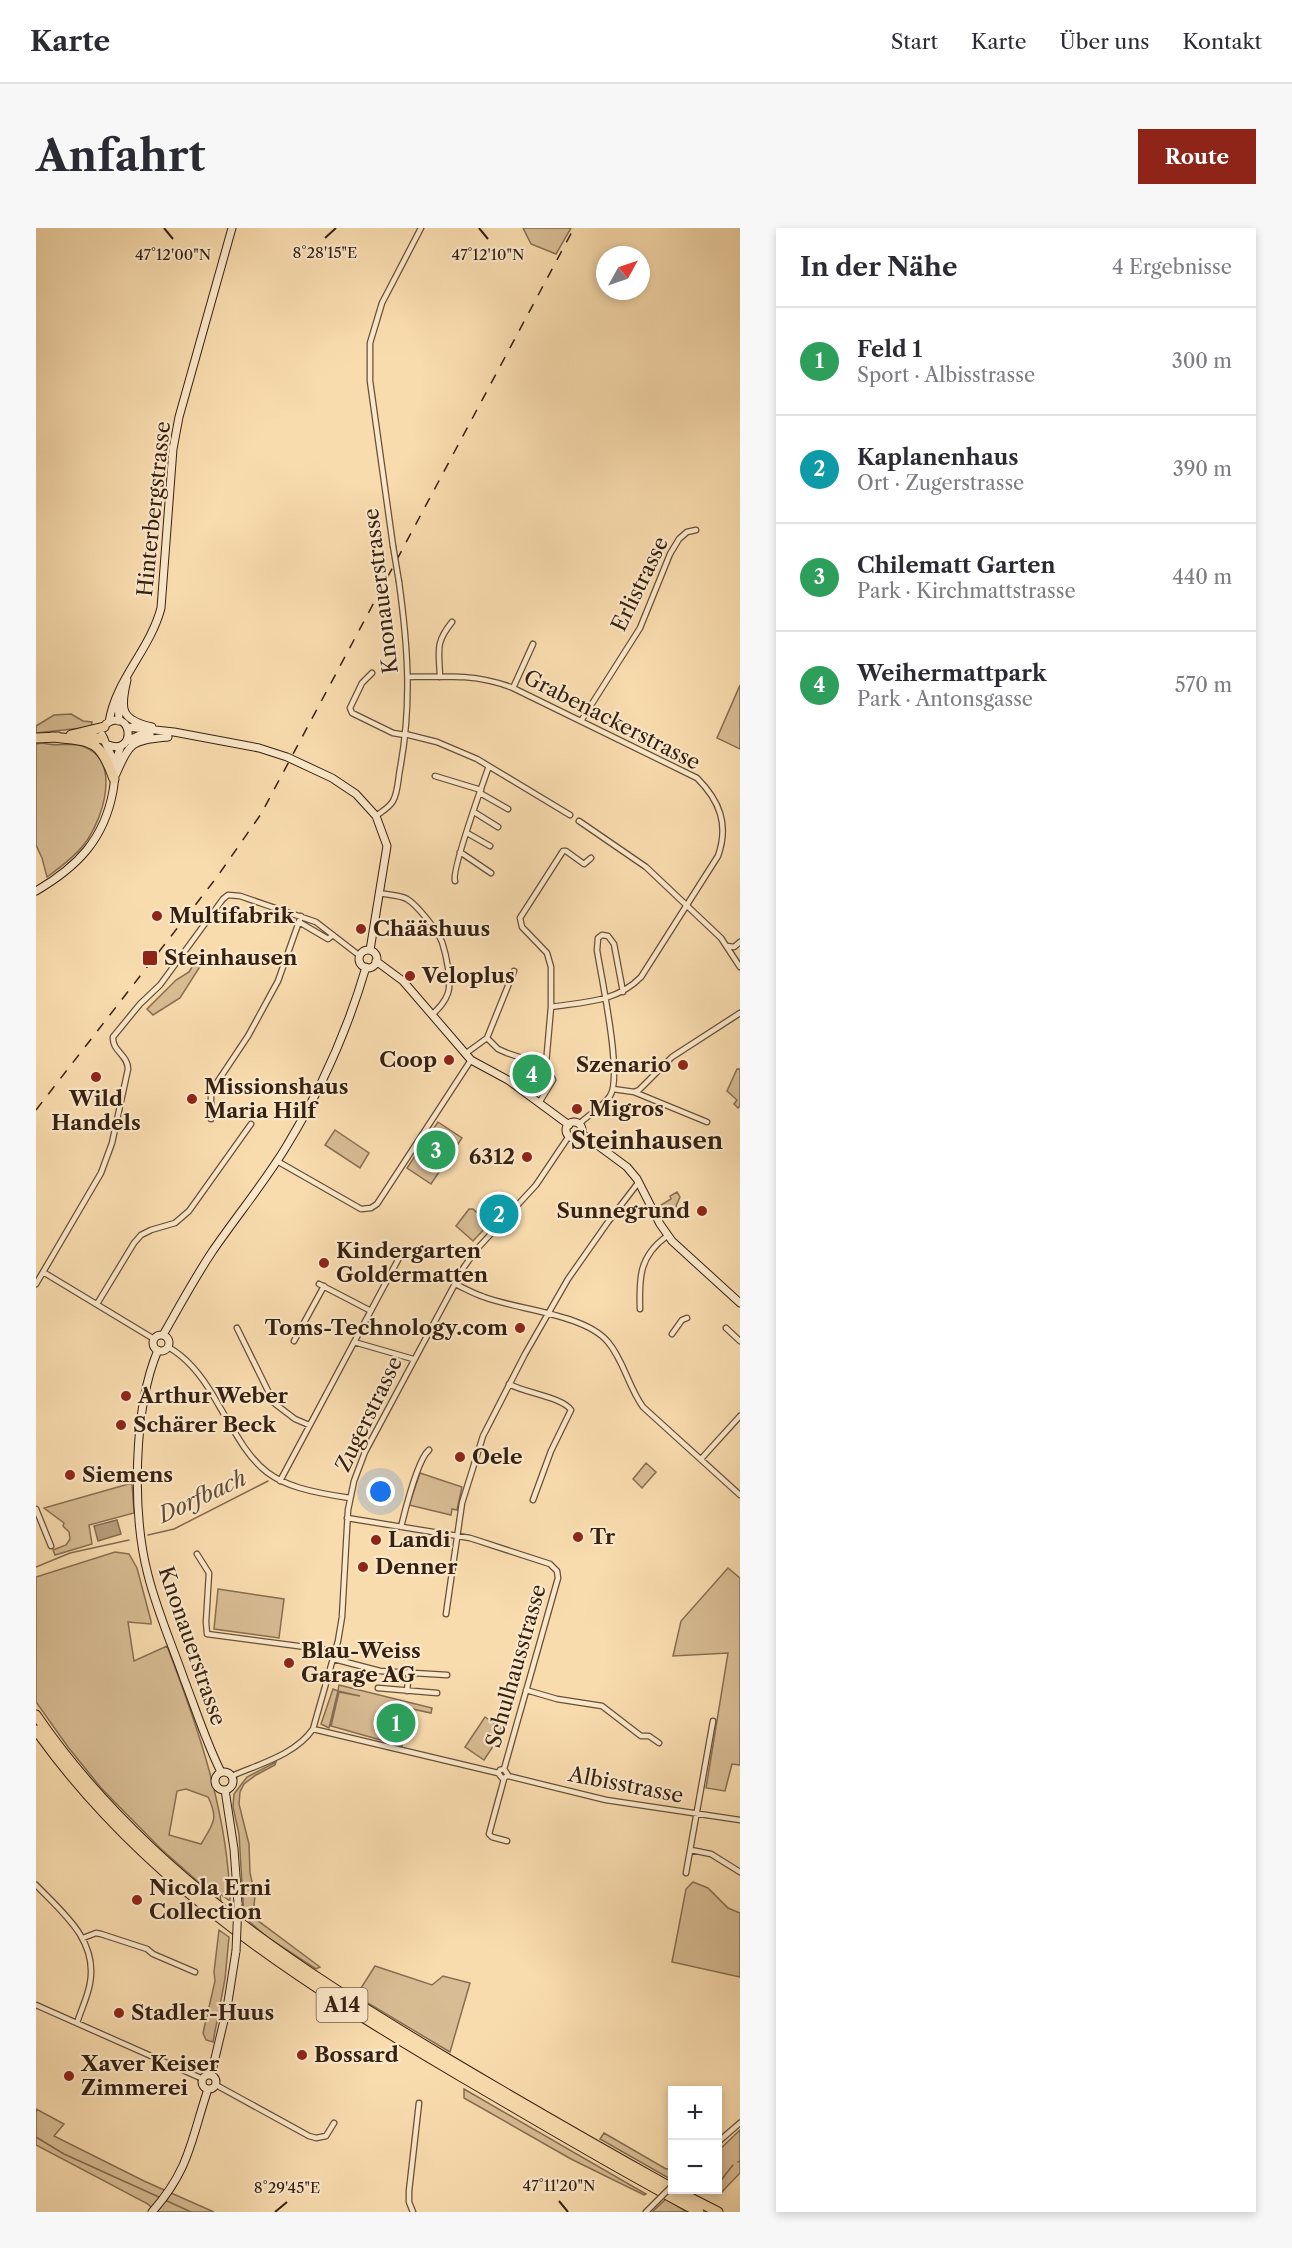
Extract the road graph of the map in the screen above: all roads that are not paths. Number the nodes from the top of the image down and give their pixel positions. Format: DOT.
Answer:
graph roads {
  1 [pos="232,228"];
  2 [pos="421,228"];
  3 [pos="696,530"];
  4 [pos="452,622"];
  5 [pos="533,644"];
  6 [pos="129,668"];
  7 [pos="372,673"];
  8 [pos="408,677"];
  9 [pos="440,677"];
  10 [pos="123,682"];
  11 [pos="513,688"];
  12 [pos="119,721"];
  13 [pos="581,721"];
  14 [pos="106,725"];
  15 [pos="127,727"];
  16 [pos="78,734"];
  17 [pos="171,734"];
  18 [pos="405,735"];
  19 [pos="52,737"];
  20 [pos="36,738"];
  21 [pos="105,742"];
  22 [pos="123,744"];
  23 [pos="115,765"];
  24 [pos="489,766"];
  25 [pos="435,776"];
  26 [pos="114,779"];
  27 [pos="481,792"];
  28 [pos="508,809"];
  29 [pos="474,812"];
  30 [pos="570,815"];
  31 [pos="376,816"];
  32 [pos="579,821"];
  33 [pos="498,827"];
  34 [pos="468,833"];
  35 [pos="490,846"];
  36 [pos="460,852"];
  37 [pos="591,858"];
  38 [pos="490,873"];
  39 [pos="455,881"];
  40 [pos="36,891"];
  41 [pos="380,893"];
  42 [pos="688,905"];
  43 [pos="300,919"];
  44 [pos="740,942"];
  45 [pos="727,946"];
  46 [pos="370,950"];
  47 [pos="360,956"];
  48 [pos="376,962"];
  49 [pos="740,966"];
  50 [pos="366,967"];
  51 [pos="514,970"];
  52 [pos="623,993"];
  53 [pos="605,999"];
  54 [pos="551,1007"];
  55 [pos="740,1013"];
  56 [pos="432,1015"];
  57 [pos="487,1038"];
  58 [pos="465,1054"];
  59 [pos="471,1060"];
  60 [pos="546,1064"];
  61 [pos="613,1089"];
  62 [pos="634,1092"];
  63 [pos="539,1103"];
  64 [pos="211,1119"];
  65 [pos="707,1122"];
  66 [pos="251,1124"];
  67 [pos="579,1124"];
  68 [pos="569,1125"];
  69 [pos="581,1134"];
  70 [pos="570,1136"];
  71 [pos="277,1161"];
  72 [pos="638,1183"];
  73 [pos="667,1236"];
  74 [pos="399,1258"];
  75 [pos="43,1272"];
  76 [pos="36,1284"];
  77 [pos="455,1284"];
  78 [pos="740,1303"];
  79 [pos="97,1304"];
  80 [pos="640,1309"];
  81 [pos="371,1311"];
  82 [pos="548,1314"];
  83 [pos="687,1318"];
  84 [pos="237,1328"];
  85 [pos="726,1328"];
  86 [pos="672,1334"];
  87 [pos="163,1335"];
  88 [pos="154,1339"];
  89 [pos="294,1341"];
  90 [pos="740,1341"];
  91 [pos="354,1342"];
  92 [pos="168,1347"];
  93 [pos="158,1350"];
  94 [pos="413,1359"];
  95 [pos="509,1384"];
  96 [pos="740,1416"];
  97 [pos="309,1425"];
  98 [pos="429,1450"];
  99 [pos="701,1459"];
  100 [pos="280,1481"];
  101 [pos="740,1495"];
  102 [pos="350,1498"];
  103 [pos="533,1500"];
  104 [pos="36,1509"];
  105 [pos="347,1518"];
  106 [pos="401,1527"];
  107 [pos="458,1536"];
  108 [pos="51,1546"];
  109 [pos="197,1554"];
  110 [pos="446,1614"];
  111 [pos="336,1651"];
  112 [pos="334,1659"];
  113 [pos="410,1672"];
  114 [pos="447,1675"];
  115 [pos="378,1688"];
  116 [pos="526,1690"];
  117 [pos="407,1691"];
  118 [pos="437,1693"];
  119 [pos="36,1715"];
  120 [pos="713,1721"];
  121 [pos="313,1729"];
  122 [pos="36,1730"];
  123 [pos="659,1743"];
  124 [pos="504,1769"];
  125 [pos="221,1772"];
  126 [pos="498,1773"];
  127 [pos="232,1776"];
  128 [pos="506,1777"];
  129 [pos="225,1790"];
  130 [pos="697,1815"];
  131 [pos="740,1820"];
  132 [pos="507,1841"];
  133 [pos="691,1850"];
  134 [pos="740,1872"];
  135 [pos="686,1873"];
  136 [pos="36,1885"];
  137 [pos="83,1938"];
  138 [pos="195,1972"];
  139 [pos="36,2005"];
  140 [pos="76,2023"];
  141 [pos="211,2075"];
  142 [pos="203,2079"];
  143 [pos="216,2085"];
  144 [pos="208,2089"];
  145 [pos="419,2103"];
  146 [pos="334,2123"];
  147 [pos="740,2123"];
  148 [pos="719,2140"];
  149 [pos="668,2185"];
  150 [pos="668,2192"];
  151 [pos="684,2194"];
  152 [pos="154,2210"];
  153 [pos="413,2212"];
  154 [pos="646,2212"];
  155 [pos="699,2212"];
  156 [pos="718,2212"];
  1 -- 6 [label="street, Hinterbergstrasse"];
  2 -- 8 [label="street, Knonauerstrasse, bridge"];
  3 -- 13 [label="street, Erlistrasse"];
  4 -- 9 [label="street"];
  5 -- 11 [label="street"];
  6 -- 10 [label="street, Hinterbergstrasse"];
  6 -- 17 [label="street"];
  7 -- 18 [label="street"];
  8 -- 9 [label="street, Grabenackerstrasse"];
  8 -- 18 [label="street, Knonauerstrasse"];
  9 -- 11 [label="street, Grabenackerstrasse"];
  10 -- 12 [label="street, Hinterbergstrasse"];
  10 -- 14 [label="street, Hinterbergstrasse"];
  11 -- 13 [label="street, Grabenackerstrasse"];
  12 -- 14 [label="street"];
  12 -- 15 [label="street"];
  13 -- 42 [label="street, Grabenackerstrasse"];
  14 -- 16 [label="highway"];
  14 -- 21 [label="street"];
  15 -- 17 [label="street"];
  15 -- 22 [label="street"];
  16 -- 19 [label="highway"];
  16 -- 21 [label="highway"];
  17 -- 22 [label="street"];
  17 -- 26 [label="street"];
  17 -- 31 [label="street"];
  18 -- 24 [label="street"];
  18 -- 31 [label="street, Knonauerstrasse"];
  19 -- 20 [label="highway"];
  19 -- 26 [label="highway"];
  21 -- 22 [label="street"];
  21 -- 23 [label="street"];
  22 -- 23 [label="street"];
  23 -- 26 [label="street"];
  24 -- 27 [label="street"];
  24 -- 30 [label="street"];
  25 -- 27 [label="street"];
  26 -- 40 [label="street"];
  27 -- 28 [label="street"];
  27 -- 29 [label="street"];
  29 -- 33 [label="street"];
  29 -- 34 [label="street"];
  31 -- 41 [label="street"];
  32 -- 42 [label="street"];
  34 -- 35 [label="street"];
  34 -- 36 [label="street"];
  36 -- 38 [label="street"];
  36 -- 39 [label="street"];
  37 -- 54 [label="street"];
  41 -- 46 [label="street"];
  41 -- 56 [label="street"];
  42 -- 45 [label="street"];
  42 -- 52 [label="street, Grabenackerstrasse"];
  43 -- 47 [label="street"];
  43 -- 64 [label="street"];
  43 -- 75 [label="street"];
  44 -- 45 [label="street"];
  45 -- 49 [label="street"];
  46 -- 47 [label="street"];
  46 -- 48 [label="street"];
  47 -- 50 [label="street"];
  48 -- 50 [label="street"];
  48 -- 56 [label="street"];
  50 -- 71 [label="street"];
  51 -- 57 [label="street"];
  52 -- 53 [label="street"];
  52 -- 53 [label="street"];
  53 -- 54 [label="street"];
  53 -- 61 [label="street"];
  54 -- 60 [label="street"];
  55 -- 62 [label="street"];
  56 -- 58 [label="street"];
  57 -- 58 [label="street"];
  57 -- 60 [label="street"];
  58 -- 59 [label="street"];
  59 -- 63 [label="street"];
  59 -- 71 [label="street"];
  60 -- 63 [label="street"];
  61 -- 62 [label="street"];
  61 -- 67 [label="street"];
  62 -- 65 [label="street"];
  63 -- 68 [label="street"];
  66 -- 79 [label="street"];
  67 -- 68 [label="street"];
  67 -- 69 [label="street"];
  68 -- 70 [label="street"];
  69 -- 70 [label="street"];
  69 -- 72 [label="street"];
  70 -- 77 [label="street, Zugerstrasse"];
  71 -- 87 [label="street"];
  72 -- 73 [label="street"];
  72 -- 82 [label="street"];
  73 -- 78 [label="street"];
  73 -- 80 [label="street"];
  74 -- 81 [label="street"];
  75 -- 76 [label="street"];
  75 -- 79 [label="street"];
  77 -- 82 [label="street"];
  77 -- 94 [label="street, Zugerstrasse"];
  79 -- 88 [label="street"];
  81 -- 89 [label="street"];
  81 -- 91 [label="street"];
  82 -- 95 [label="street"];
  82 -- 99 [label="street"];
  83 -- 86 [label="street"];
  84 -- 97 [label="street"];
  85 -- 90 [label="street"];
  87 -- 88 [label="street"];
  87 -- 92 [label="street"];
  88 -- 93 [label="street"];
  91 -- 94 [label="street"];
  91 -- 97 [label="street"];
  92 -- 93 [label="street"];
  92 -- 100 [label="street"];
  93 -- 125 [label="street, Knonauerstrasse"];
  94 -- 102 [label="street, Zugerstrasse"];
  95 -- 103 [label="street"];
  95 -- 107 [label="street"];
  96 -- 99 [label="street"];
  97 -- 100 [label="street"];
  98 -- 106 [label="street"];
  99 -- 101 [label="street"];
  100 -- 102 [label="street"];
  102 -- 105 [label="street, Zugerstrasse"];
  104 -- 108 [label="street"];
  105 -- 106 [label="street"];
  105 -- 111 [label="street, Zugerstrasse"];
  106 -- 107 [label="street"];
  107 -- 110 [label="street"];
  107 -- 116 [label="street, Schulhausstrasse"];
  109 -- 111 [label="street"];
  111 -- 112 [label="street, Zugerstrasse"];
  112 -- 113 [label="street"];
  112 -- 121 [label="street, Zugerstrasse"];
  113 -- 114 [label="street"];
  113 -- 117 [label="street"];
  115 -- 117 [label="street"];
  116 -- 123 [label="street"];
  116 -- 124 [label="street, Schulhausstrasse"];
  117 -- 118 [label="street"];
  119 -- 149 [label="highway, A14"];
  120 -- 130 [label="street"];
  121 -- 126 [label="street"];
  121 -- 127 [label="street"];
  122 -- 155 [label="highway, A14"];
  124 -- 126 [label="street"];
  124 -- 128 [label="street"];
  125 -- 127 [label="street"];
  125 -- 129 [label="street"];
  126 -- 128 [label="street"];
  127 -- 129 [label="street"];
  128 -- 130 [label="street, Albisstrasse"];
  128 -- 132 [label="street, Schulhausstrasse"];
  129 -- 141 [label="street, bridge"];
  130 -- 131 [label="street, Albisstrasse"];
  130 -- 133 [label="street"];
  133 -- 134 [label="street"];
  133 -- 135 [label="street"];
  136 -- 137 [label="street"];
  137 -- 138 [label="street"];
  137 -- 140 [label="street"];
  139 -- 140 [label="street"];
  140 -- 142 [label="street"];
  141 -- 142 [label="street"];
  141 -- 143 [label="street"];
  142 -- 144 [label="street"];
  143 -- 144 [label="street"];
  143 -- 146 [label="street"];
  144 -- 152 [label="street"];
  145 -- 153 [label="street"];
  147 -- 148 [label="street"];
  150 -- 154 [label="street, bridge"];
  151 -- 156 [label="highway, A14"];
}
